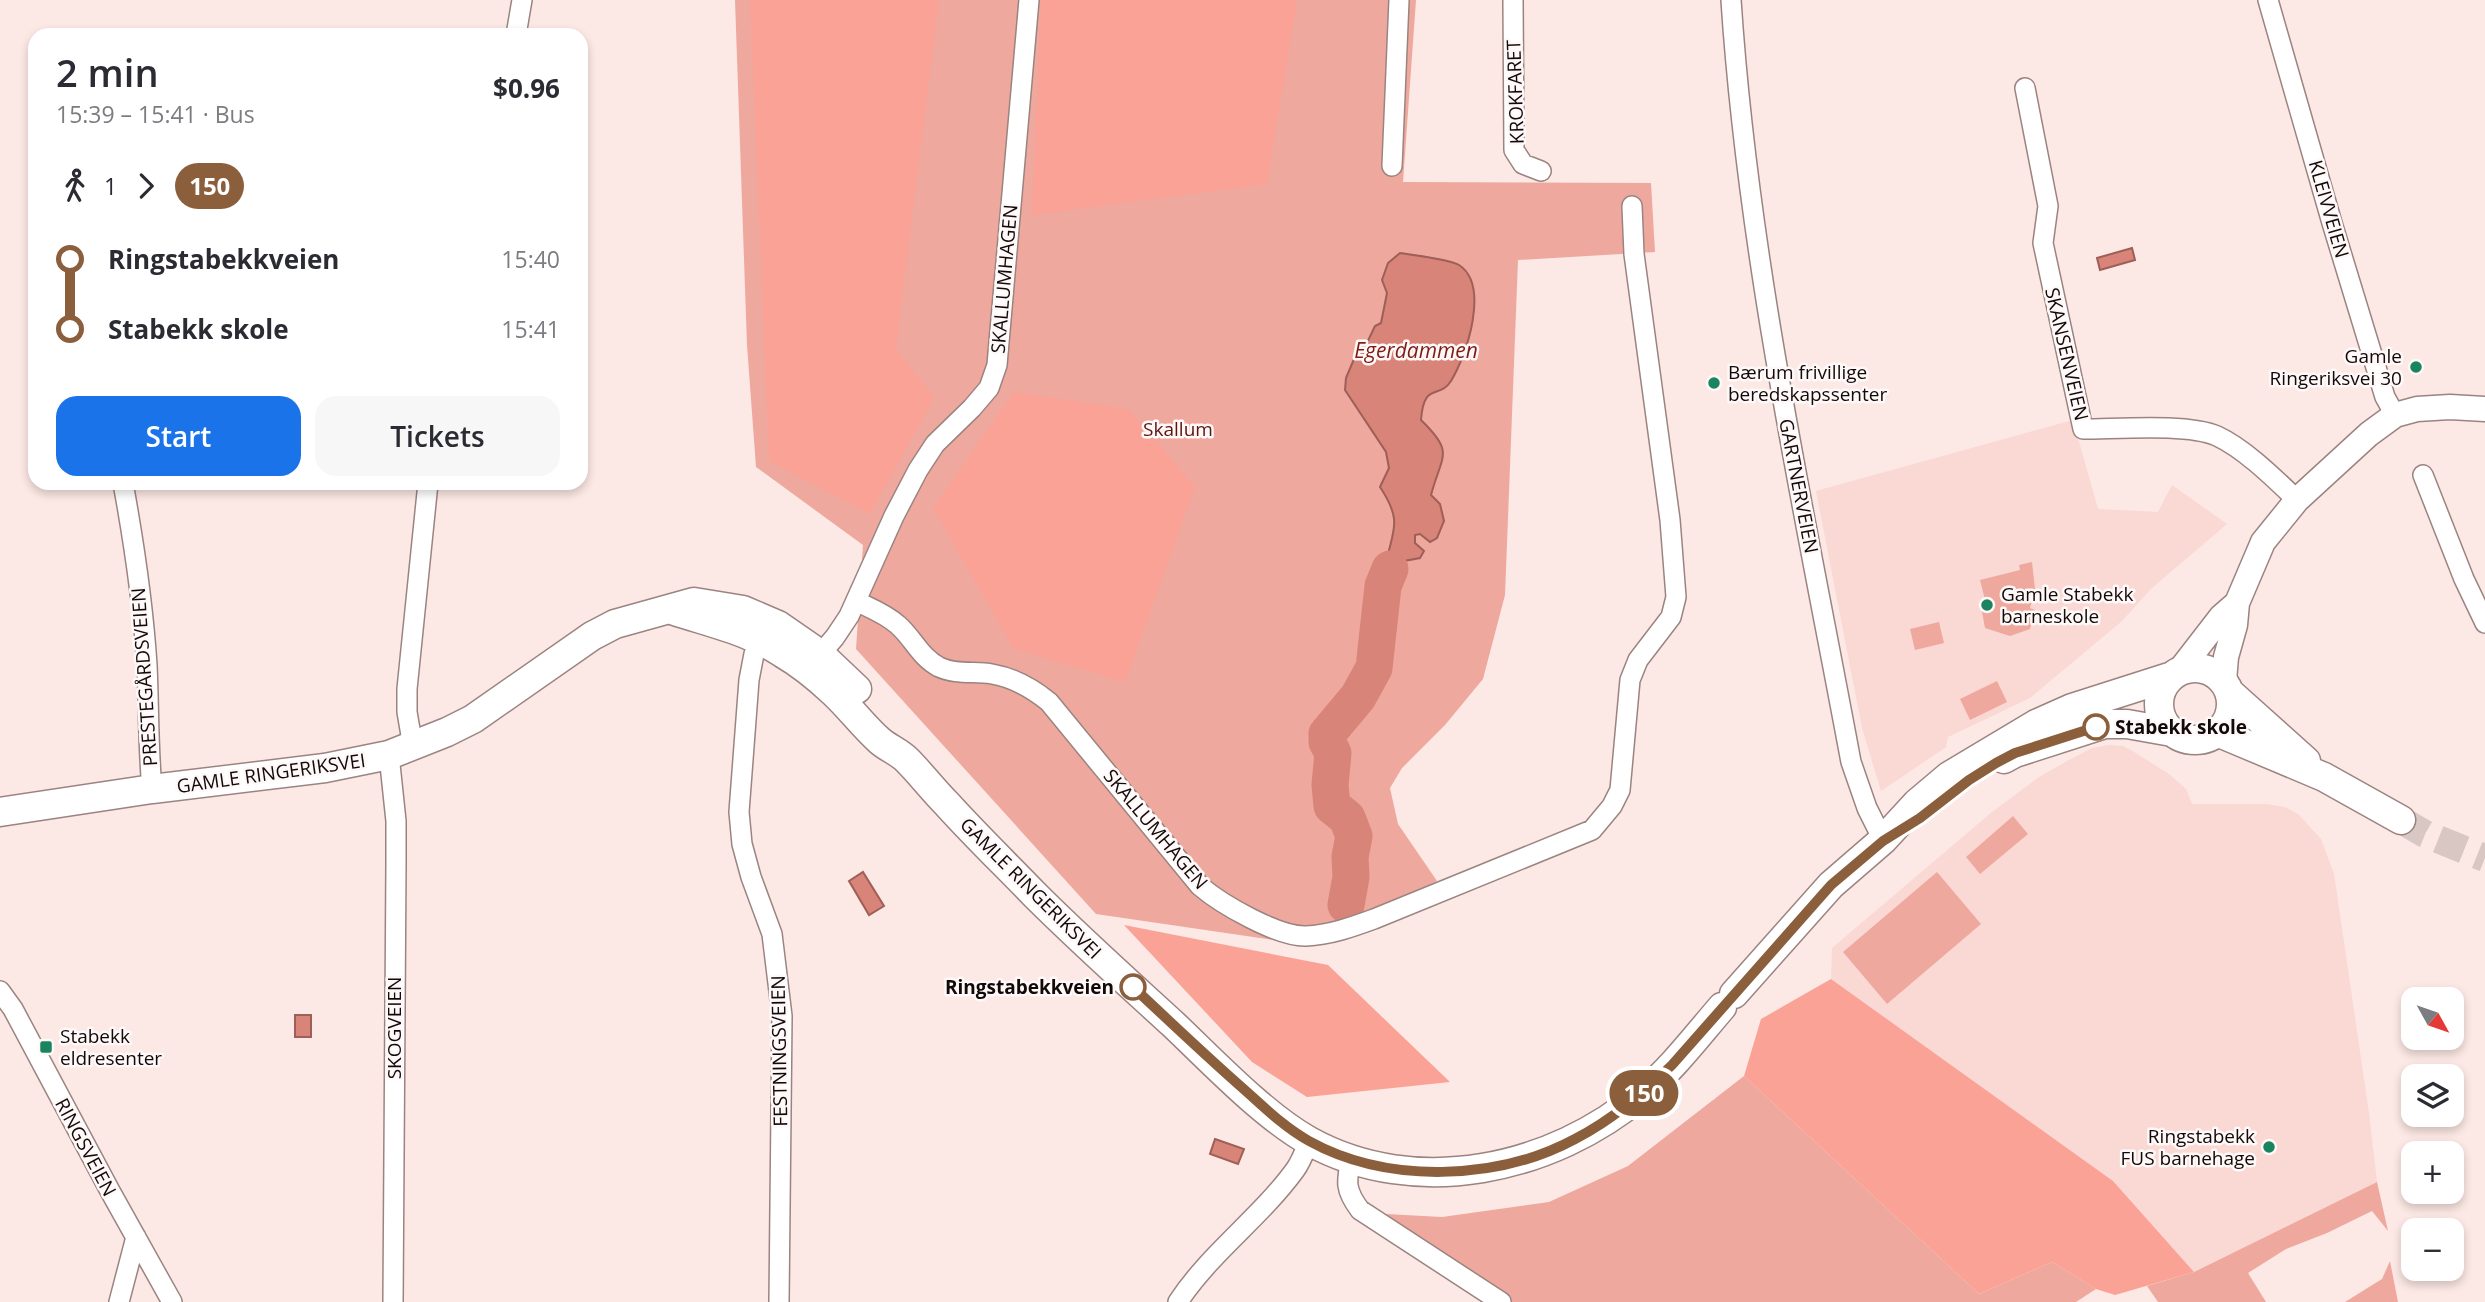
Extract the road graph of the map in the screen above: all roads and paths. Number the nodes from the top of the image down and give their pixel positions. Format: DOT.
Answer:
graph roads {
  1 [pos="522,0"];
  2 [pos="1028,0"];
  3 [pos="1399,0"];
  4 [pos="1513,0"];
  5 [pos="1731,0"];
  6 [pos="2268,0"];
  7 [pos="517,28"];
  8 [pos="2025,88"];
  9 [pos="1392,166"];
  10 [pos="1541,171"];
  11 [pos="1632,206"];
  12 [pos="2485,409"];
  13 [pos="2395,415"];
  14 [pos="2423,475"];
  15 [pos="124,490"];
  16 [pos="427,490"];
  17 [pos="2297,500"];
  18 [pos="856,601"];
  19 [pos="2237,603"];
  20 [pos="672,610"];
  21 [pos="2485,623"];
  22 [pos="761,640"];
  23 [pos="813,662"];
  24 [pos="2174,674"];
  25 [pos="2226,687"];
  26 [pos="2217,732"];
  27 [pos="2172,733"];
  28 [pos="401,751"];
  29 [pos="2323,777"];
  30 [pos="152,789"];
  31 [pos="0,812"];
  32 [pos="2401,820"];
  33 [pos="1883,841"];
  34 [pos="0,991"];
  35 [pos="1309,1141"];
  36 [pos="1351,1158"];
  37 [pos="136,1237"];
  38 [pos="119,1302"];
  39 [pos="172,1302"];
  40 [pos="393,1302"];
  41 [pos="779,1302"];
  42 [pos="1178,1302"];
  43 [pos="1501,1302"];
  1 -- 7 [label="street"];
  2 -- 18 [label="street, SKALLUMHAGEN"];
  3 -- 9 [label="street"];
  4 -- 10 [label="street, KROKFARET"];
  5 -- 33 [label="street, GARTNERVEIEN"];
  6 -- 13 [label="street, KLEIVVEIEN"];
  8 -- 17 [label="street, SKANSENVEIEN"];
  11 -- 18 [label="street, SKALLUMHAGEN"];
  12 -- 13 [label="street"];
  13 -- 17 [label="street"];
  14 -- 21 [label="street"];
  15 -- 30 [label="street, PRESTEGÅRDSVEIEN"];
  16 -- 28 [label="street, SKOGVEIEN"];
  17 -- 19 [label="street"];
  18 -- 23 [label="street, SKALLUMHAGEN"];
  19 -- 24 [label="street"];
  19 -- 25 [label="street"];
  20 -- 22 [label="main road, GAMLE RINGERIKSVEI"];
  20 -- 23 [label="main road, GAMLE RINGERIKSVEI"];
  20 -- 28 [label="main road, GAMLE RINGERIKSVEI"];
  22 -- 23 [label="main road, GAMLE RINGERIKSVEI"];
  22 -- 41 [label="street, FESTNINGSVEIEN"];
  23 -- 35 [label="main road, GAMLE RINGERIKSVEI"];
  24 -- 25 [label="main road"];
  24 -- 27 [label="main road"];
  24 -- 33 [label="main road, GAMLE RINGERIKSVEI"];
  25 -- 26 [label="main road"];
  25 -- 29 [label="main road"];
  26 -- 27 [label="main road"];
  26 -- 29 [label="main road"];
  27 -- 33 [label="main road, GAMLE RINGERIKSVEI"];
  28 -- 30 [label="main road, GAMLE RINGERIKSVEI"];
  28 -- 40 [label="street, SKOGVEIEN"];
  29 -- 32 [label="main road"];
  30 -- 31 [label="main road, GAMLE RINGERIKSVEI"];
  33 -- 36 [label="main road, GAMLE RINGERIKSVEI"];
  34 -- 37 [label="street, RINGSVEIEN"];
  35 -- 36 [label="main road, GAMLE RINGERIKSVEI"];
  35 -- 42 [label="street"];
  36 -- 43 [label="street"];
  37 -- 38 [label="street"];
  37 -- 39 [label="street, RINGSVEIEN"];
}
